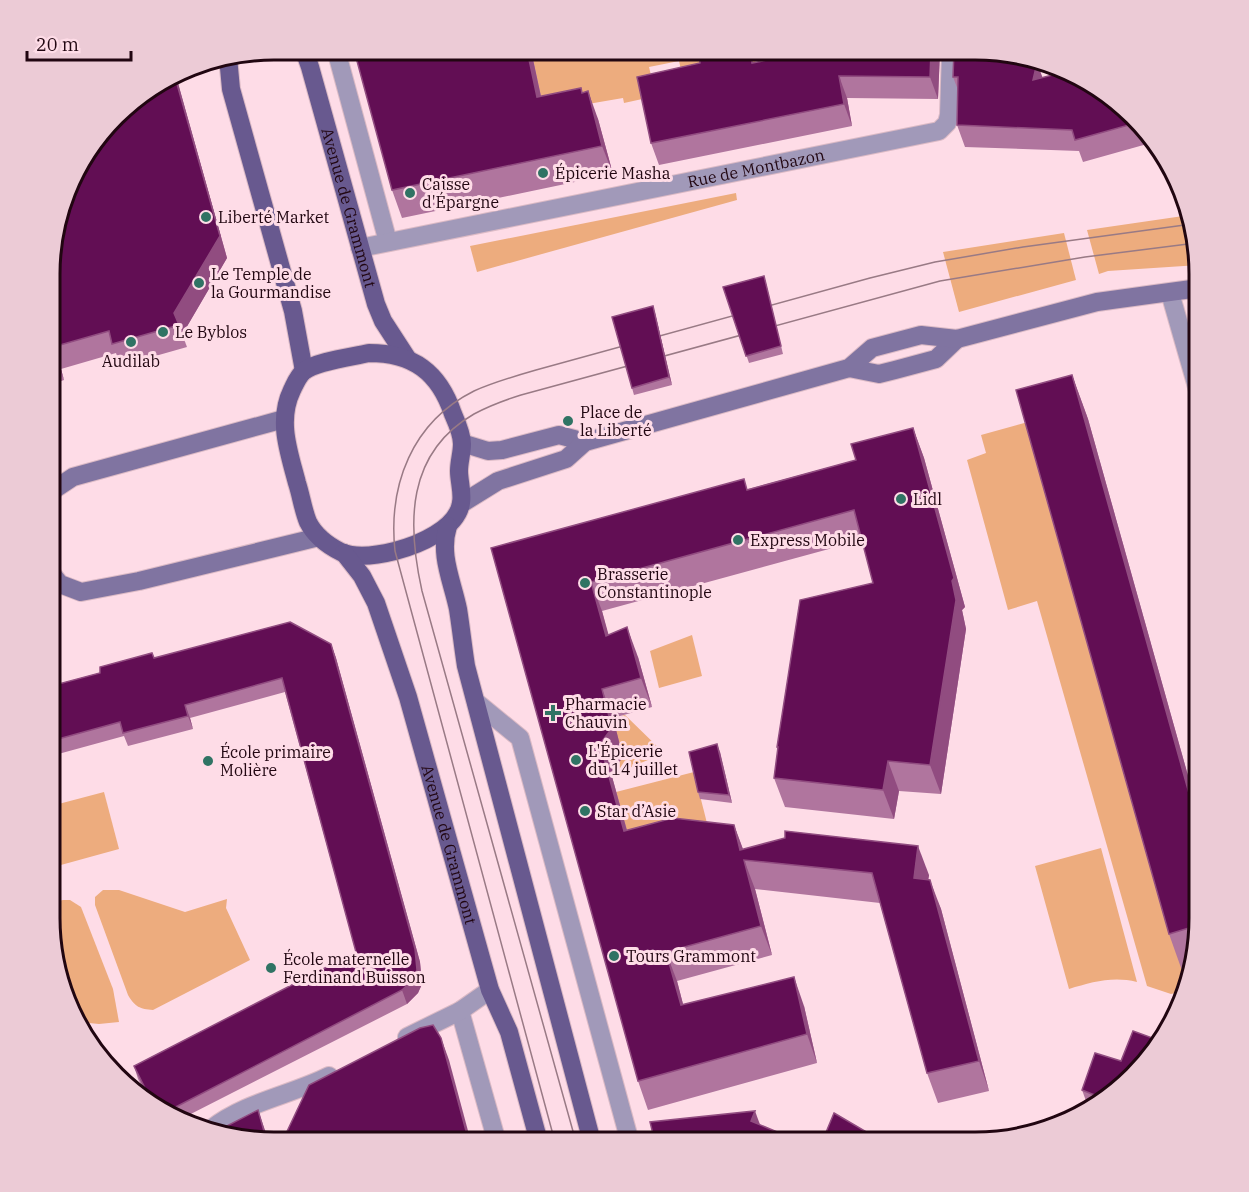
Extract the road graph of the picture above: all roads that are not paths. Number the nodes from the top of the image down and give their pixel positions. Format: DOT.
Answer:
graph roads {
  1 [pos="308,60"];
  2 [pos="339,60"];
  3 [pos="951,60"];
  4 [pos="229,65"];
  5 [pos="388,242"];
  6 [pos="360,248"];
  7 [pos="1189,290"];
  8 [pos="1170,293"];
  9 [pos="957,339"];
  10 [pos="407,358"];
  11 [pos="1189,359"];
  12 [pos="849,368"];
  13 [pos="304,371"];
  14 [pos="284,419"];
  15 [pos="585,442"];
  16 [pos="462,443"];
  17 [pos="60,486"];
  18 [pos="461,504"];
  19 [pos="448,526"];
  20 [pos="319,537"];
  21 [pos="344,554"];
  22 [pos="60,584"];
  23 [pos="476,702"];
  24 [pos="490,990"];
  25 [pos="460,1011"];
  26 [pos="390,1045"];
  27 [pos="349,1066"];
  28 [pos="217,1124"];
  29 [pos="494,1132"];
  30 [pos="536,1132"];
  31 [pos="589,1132"];
  32 [pos="627,1132"];
  1 -- 6 [label="main road, Avenue de Grammont"];
  2 -- 5 [label="street, Avenue de Grammont"];
  3 -- 5 [label="street, Rue de Montbazon"];
  4 -- 13 [label="main road"];
  5 -- 6 [label="street, Rue de Montbazon"];
  6 -- 10 [label="main road, Avenue de Grammont"];
  7 -- 8 [label="main road"];
  8 -- 9 [label="main road"];
  8 -- 11 [label="street"];
  9 -- 12 [label="main road"];
  9 -- 12 [label="main road"];
  10 -- 13 [label="main road"];
  10 -- 16 [label="main road"];
  12 -- 15 [label="main road"];
  13 -- 14 [label="main road"];
  14 -- 17 [label="main road"];
  14 -- 20 [label="main road"];
  15 -- 16 [label="main road"];
  15 -- 18 [label="main road"];
  16 -- 18 [label="main road"];
  18 -- 19 [label="main road"];
  19 -- 21 [label="main road"];
  19 -- 23 [label="main road"];
  20 -- 21 [label="main road"];
  20 -- 22 [label="main road"];
  21 -- 24 [label="main road, Avenue de Grammont"];
  23 -- 31 [label="main road"];
  23 -- 32 [label="street"];
  24 -- 25 [label="street"];
  24 -- 30 [label="main road, Avenue de Grammont"];
  25 -- 26 [label="street"];
  25 -- 29 [label="street"];
  27 -- 28 [label="street"];
}
